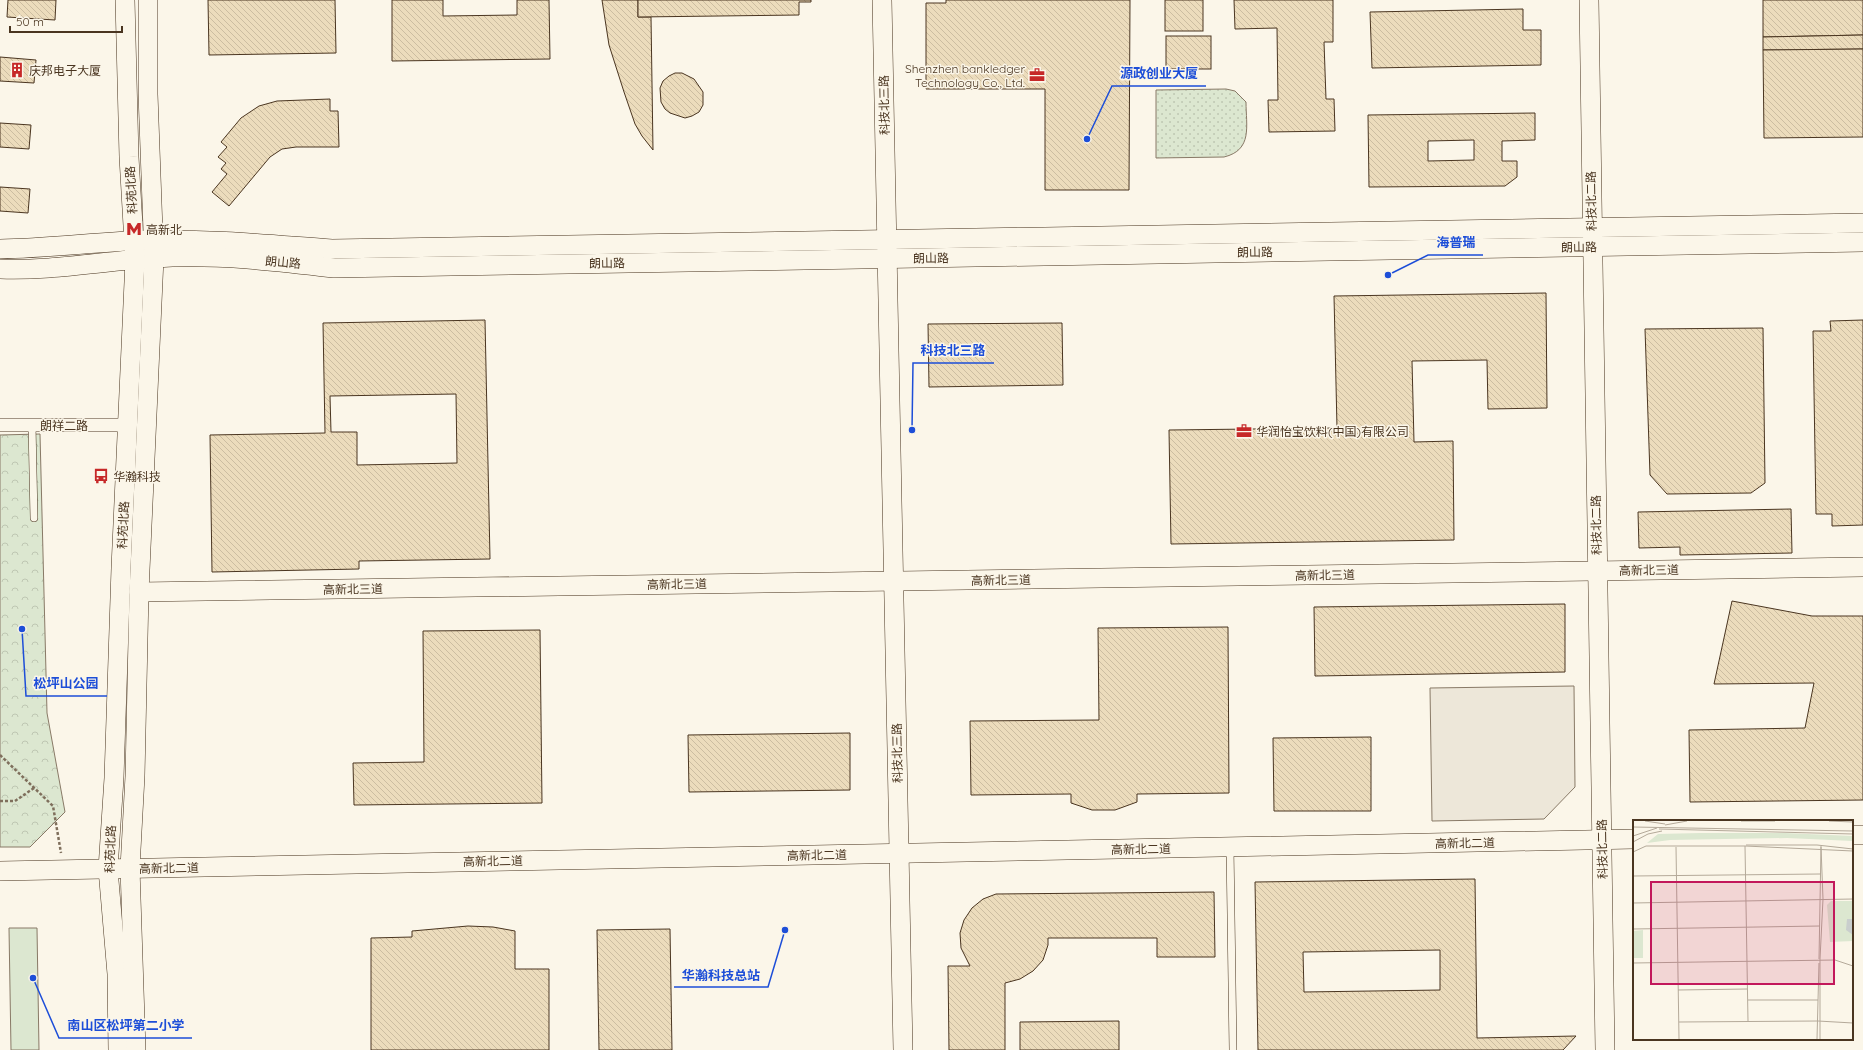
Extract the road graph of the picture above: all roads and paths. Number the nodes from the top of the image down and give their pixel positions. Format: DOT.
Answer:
graph roads {
  1 [pos="125,0"];
  2 [pos="148,0"];
  3 [pos="882,0"];
  4 [pos="1589,0"];
  5 [pos="1863,223"];
  6 [pos="1592,237"];
  7 [pos="887,240"];
  8 [pos="1863,242"];
  9 [pos="0,249"];
  10 [pos="154,249"];
  11 [pos="135,251"];
  12 [pos="887,258"];
  13 [pos="0,269"];
  14 [pos="0,425"];
  15 [pos="32,425"];
  16 [pos="128,425"];
  17 [pos="34,518"];
  18 [pos="1863,567"];
  19 [pos="1597,571"];
  20 [pos="893,581"];
  21 [pos="139,592"];
  22 [pos="0,755"];
  23 [pos="34,788"];
  24 [pos="0,801"];
  25 [pos="1633,839"];
  26 [pos="1602,840"];
  27 [pos="1230,847"];
  28 [pos="899,854"];
  29 [pos="130,868"];
  30 [pos="108,869"];
  31 [pos="64,870"];
  32 [pos="0,871"];
  33 [pos="118,1050"];
  34 [pos="136,1050"];
  35 [pos="903,1050"];
  36 [pos="1233,1050"];
  37 [pos="1605,1050"];
  1 -- 11 [label="street, 科苑北路"];
  2 -- 10 [label="street, 科苑北路"];
  3 -- 7 [label="street, 科技北三路"];
  4 -- 6 [label="street, 科技北二路"];
  5 -- 6 [label="street, 朗山路"];
  6 -- 7 [label="street, 朗山路"];
  6 -- 8 [label="street, 朗山路"];
  6 -- 12 [label="street, 朗山路"];
  6 -- 19 [label="street, 科技北二路"];
  7 -- 10 [label="street, 朗山路"];
  7 -- 12 [label="street, 科技北三路"];
  9 -- 11 [label="street, 朗山路"];
  10 -- 11 [label="street, 朗山路"];
  10 -- 12 [label="street, 朗山路"];
  10 -- 21 [label="street, 科苑北路"];
  11 -- 13 [label="street, 朗山路"];
  11 -- 16 [label="street, 科苑北路"];
  12 -- 20 [label="street, 科技北三路"];
  14 -- 15 [label="street, 朗祥二路"];
  15 -- 16 [label="street, 朗祥二路"];
  15 -- 17 [label="lane"];
  16 -- 30 [label="street, 科苑北路"];
  18 -- 19 [label="street, 高新北三道"];
  19 -- 20 [label="street, 高新北三道"];
  19 -- 26 [label="street, 科技北二路"];
  20 -- 21 [label="street, 高新北三道"];
  20 -- 28 [label="street, 科技北三路"];
  21 -- 29 [label="street, 科苑北路"];
  22 -- 23 [label="path"];
  23 -- 24 [label="path"];
  23 -- 31 [label="path"];
  25 -- 26 [label="street, 高新北二道"];
  26 -- 27 [label="street, 高新北二道"];
  26 -- 37 [label="street, 科技北二路"];
  27 -- 28 [label="street, 高新北二道"];
  27 -- 36 [label="lane"];
  28 -- 29 [label="street, 高新北二道"];
  28 -- 35 [label="street, 科技北三路"];
  29 -- 30 [label="street, 高新北二道"];
  29 -- 34 [label="street, 科苑北路"];
  30 -- 31 [label="street, 高新北二道"];
  30 -- 33 [label="street, 科苑北路"];
  31 -- 32 [label="street, 高新北二道"];
}
